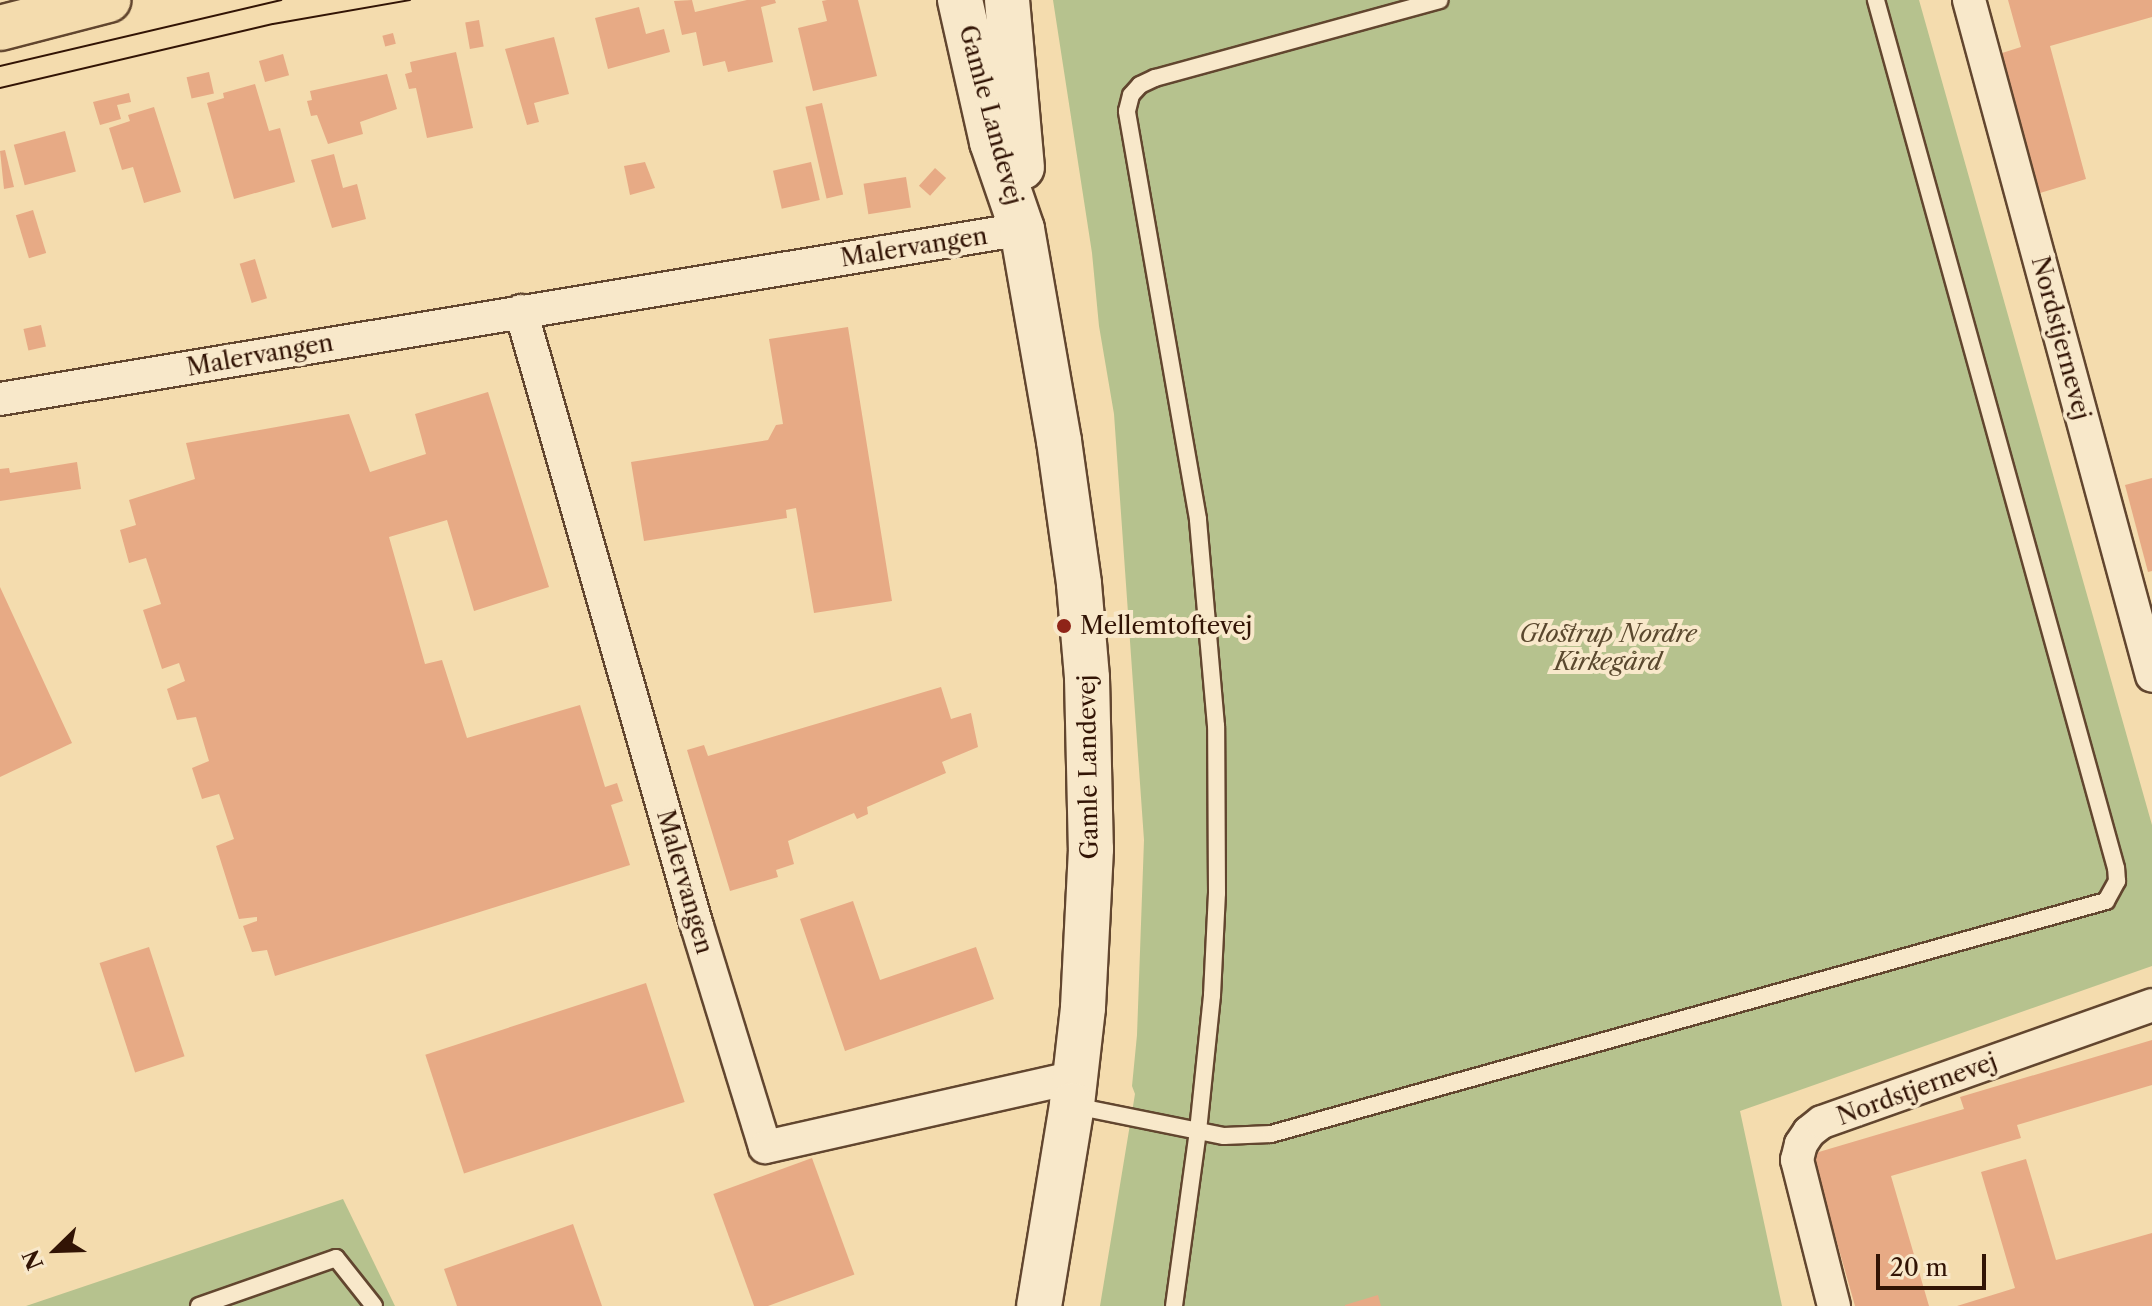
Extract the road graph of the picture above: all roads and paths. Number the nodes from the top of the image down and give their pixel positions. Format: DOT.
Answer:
graph roads {
  1 [pos="108,0"];
  2 [pos="960,0"];
  3 [pos="1007,0"];
  4 [pos="1440,0"];
  5 [pos="1876,0"];
  6 [pos="1969,0"];
  7 [pos="0,28"];
  8 [pos="1022,229"];
  9 [pos="521,311"];
  10 [pos="0,399"];
  11 [pos="2152,676"];
  12 [pos="2152,1005"];
  13 [pos="1074,1091"];
  14 [pos="1198,1131"];
  15 [pos="199,1306"];
  16 [pos="374,1306"];
  17 [pos="1039,1306"];
  18 [pos="1174,1306"];
  19 [pos="1834,1306"];
  1 -- 7 [label="main road"];
  2 -- 8 [label="street, Gamle Landevej"];
  3 -- 8 [label="street, Gamle Landevej"];
  4 -- 14 [label="lane"];
  5 -- 14 [label="lane"];
  6 -- 11 [label="street, Nordstjernevej"];
  8 -- 9 [label="street, Malervangen"];
  8 -- 13 [label="street, Gamle Landevej"];
  9 -- 10 [label="street, Malervangen"];
  9 -- 13 [label="street, Malervangen"];
  12 -- 19 [label="street, Nordstjernevej"];
  13 -- 14 [label="lane"];
  13 -- 17 [label="street, Gamle Landevej"];
  14 -- 18 [label="lane"];
  15 -- 16 [label="lane"];
}
